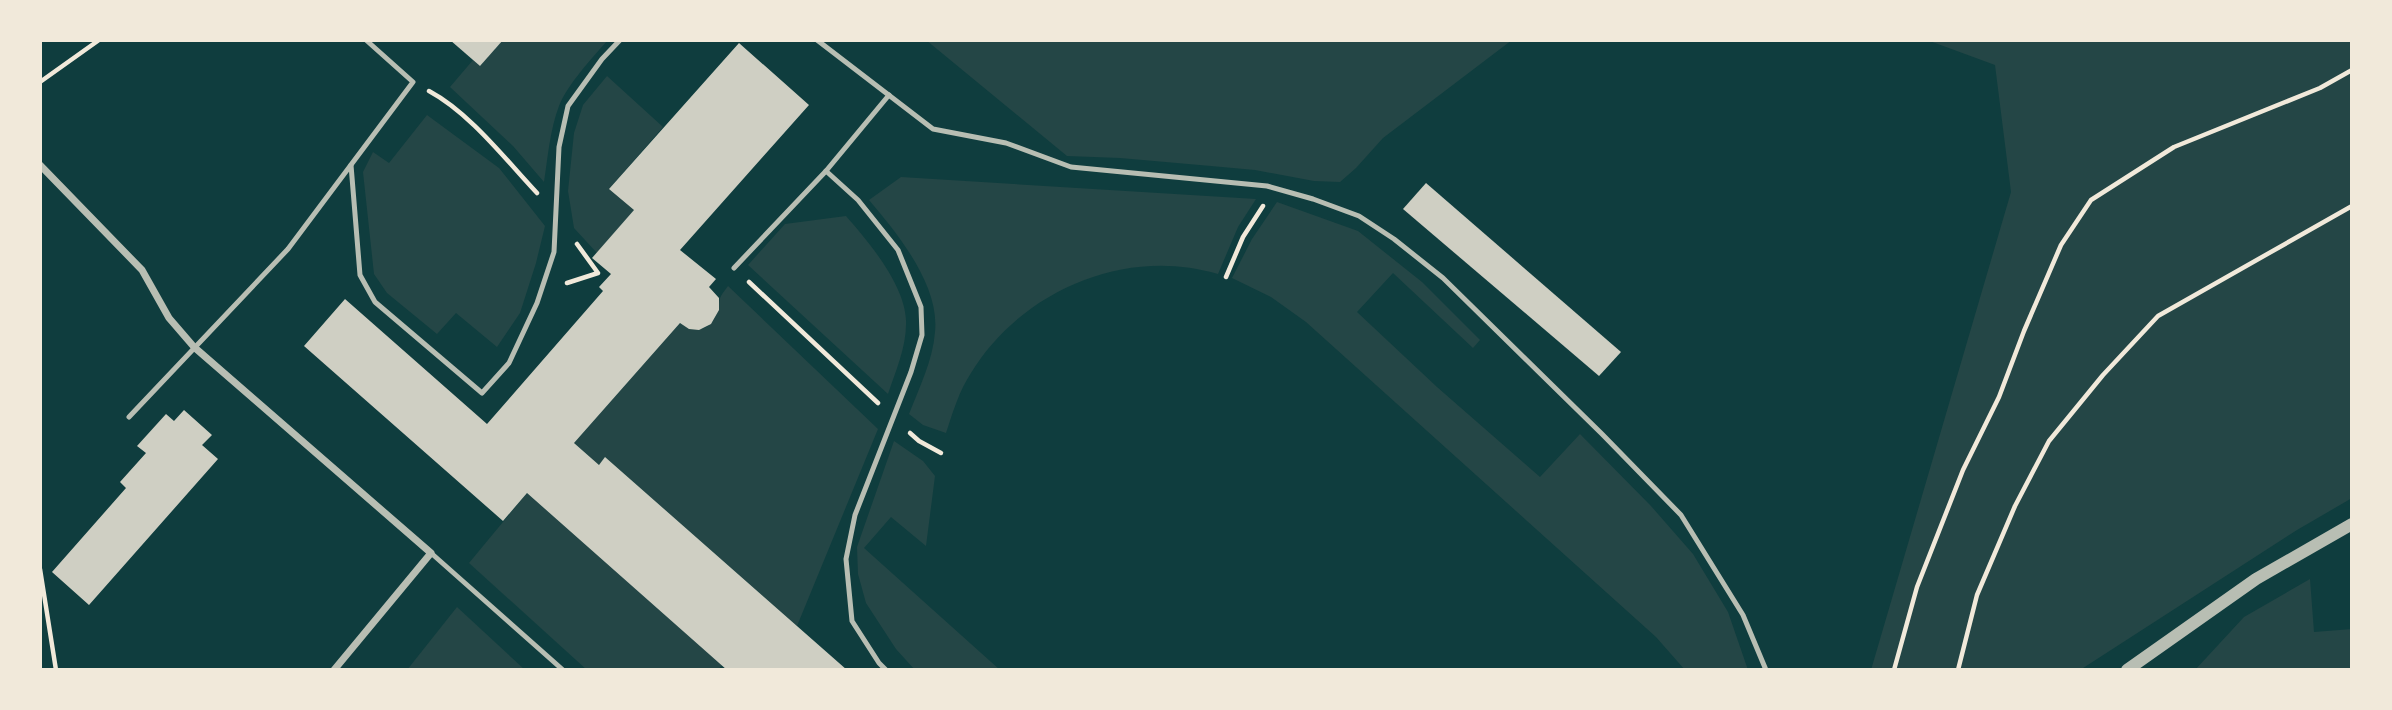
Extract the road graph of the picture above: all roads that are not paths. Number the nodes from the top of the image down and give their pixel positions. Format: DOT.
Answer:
graph roads {
  1 [pos="366,40"];
  2 [pos="621,40"];
  3 [pos="817,40"];
  4 [pos="889,94"];
  5 [pos="40,164"];
  6 [pos="352,164"];
  7 [pos="826,171"];
  8 [pos="734,268"];
  9 [pos="194,347"];
  10 [pos="130,417"];
  11 [pos="2352,524"];
  12 [pos="431,553"];
  13 [pos="334,670"];
  14 [pos="562,670"];
  15 [pos="886,670"];
  16 [pos="1766,670"];
  17 [pos="2127,670"];
  1 -- 6 [label="lane"];
  2 -- 6 [label="lane"];
  3 -- 4 [label="lane"];
  4 -- 7 [label="lane"];
  4 -- 16 [label="lane"];
  5 -- 9 [label="street"];
  6 -- 9 [label="lane"];
  7 -- 8 [label="lane"];
  7 -- 15 [label="lane"];
  9 -- 10 [label="lane"];
  9 -- 12 [label="street"];
  11 -- 17 [label="street"];
  12 -- 13 [label="street"];
  12 -- 14 [label="lane"];
}
